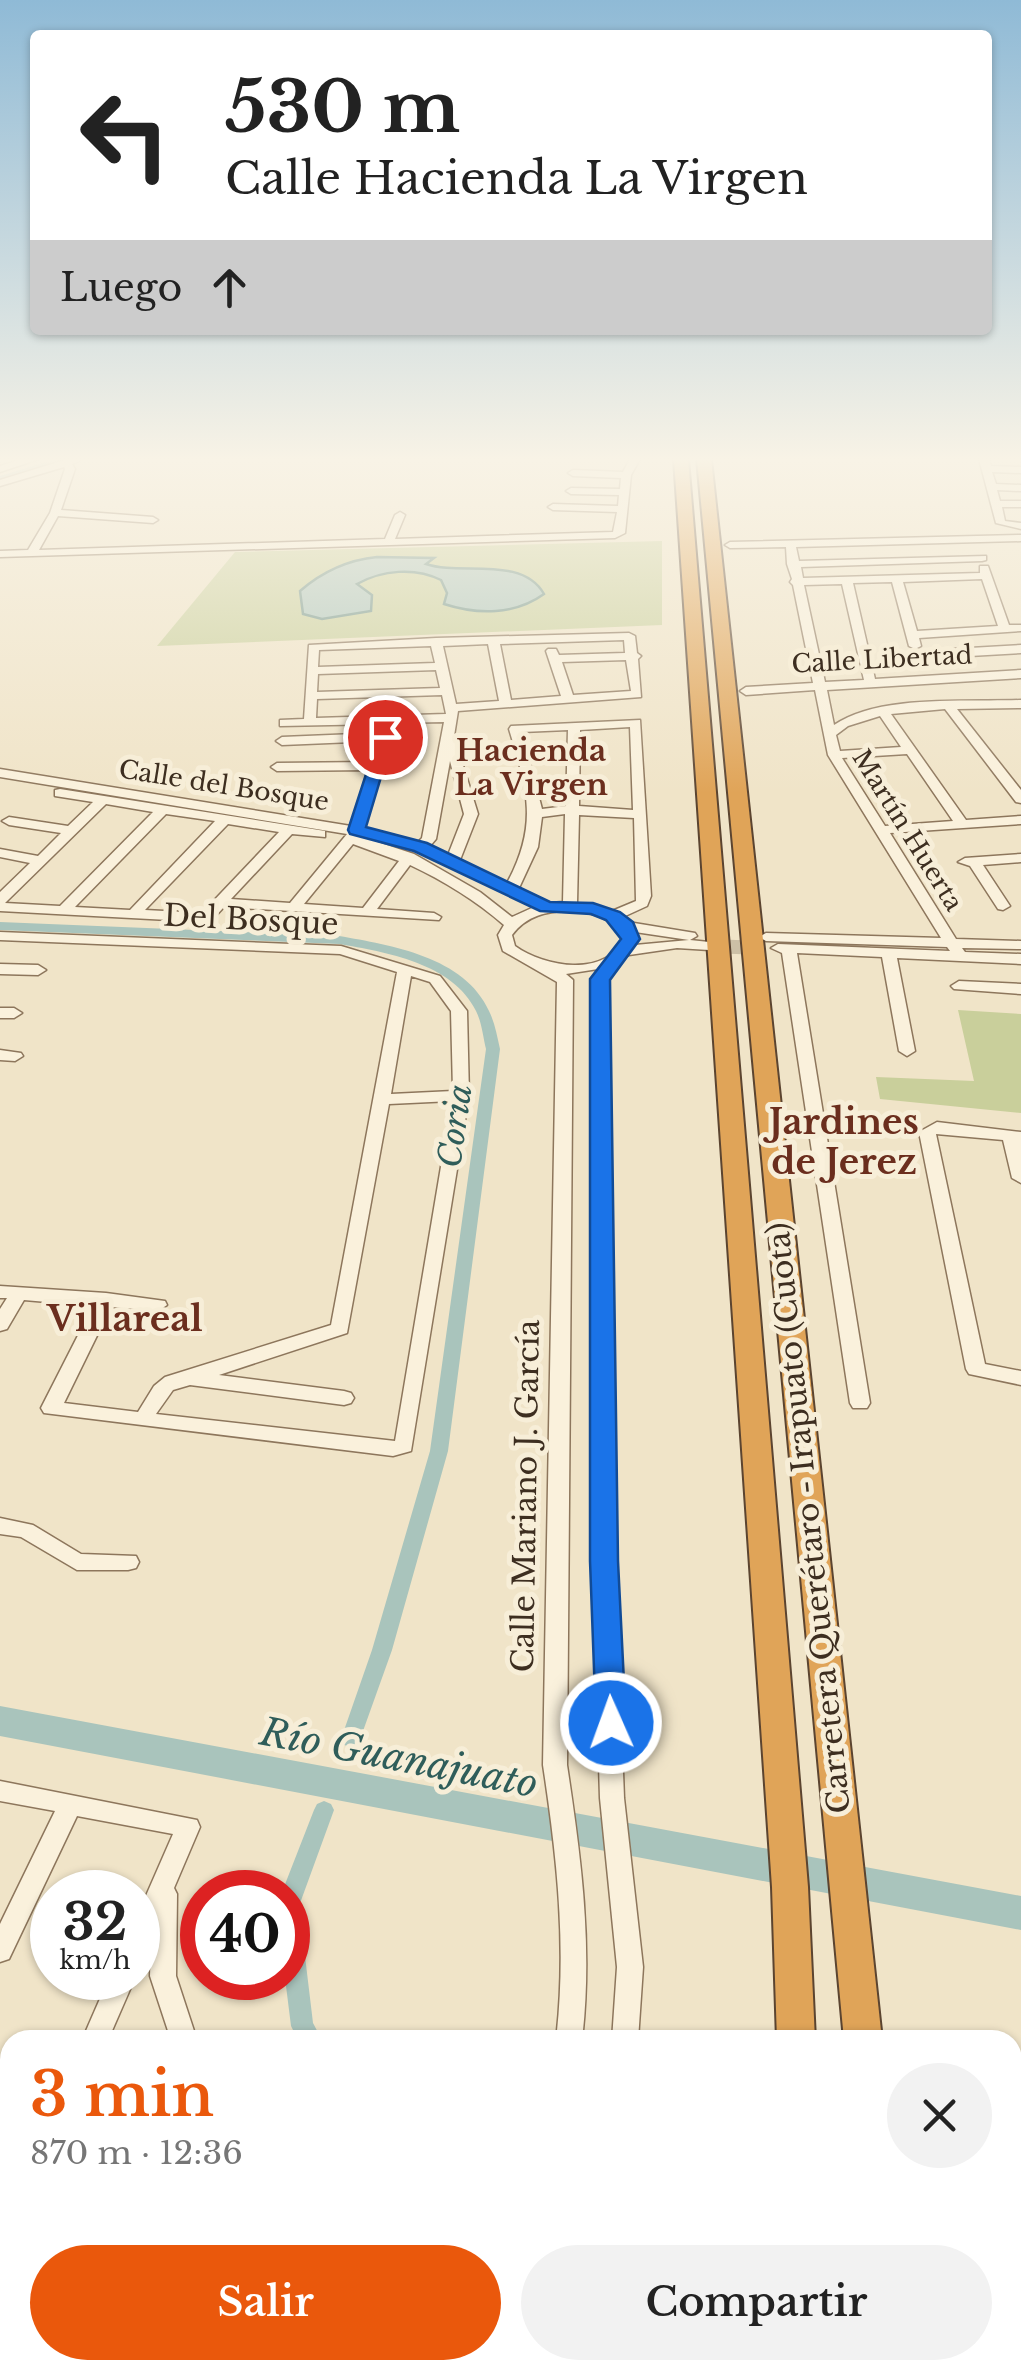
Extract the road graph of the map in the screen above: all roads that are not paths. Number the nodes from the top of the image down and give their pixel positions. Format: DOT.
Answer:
graph roads {
  1 [pos="689,570"];
  2 [pos="715,570"];
  3 [pos="793,570"];
  4 [pos="985,570"];
  5 [pos="987,576"];
  6 [pos="896,579"];
  7 [pos="847,581"];
  8 [pos="795,582"];
  9 [pos="1005,628"];
  10 [pos="1021,628"];
  11 [pos="912,634"];
  12 [pos="546,636"];
  13 [pos="493,639"];
  14 [pos="436,641"];
  15 [pos="1021,649"];
  16 [pos="917,655"];
  17 [pos="635,656"];
  18 [pos="556,660"];
  19 [pos="441,666"];
  20 [pos="312,671"];
  21 [pos="1021,674"];
  22 [pos="922,679"];
  23 [pos="870,682"];
  24 [pos="817,683"];
  25 [pos="446,691"];
  26 [pos="746,691"];
  27 [pos="311,696"];
  28 [pos="568,698"];
  29 [pos="506,702"];
  30 [pos="1019,707"];
  31 [pos="825,708"];
  32 [pos="950,708"];
  33 [pos="884,711"];
  34 [pos="389,720"];
  35 [pos="450,720"];
  36 [pos="310,722"];
  37 [pos="284,723"];
  38 [pos="574,726"];
  39 [pos="832,730"];
  40 [pos="385,737"];
  41 [pos="282,741"];
  42 [pos="907,750"];
  43 [pos="834,755"];
  44 [pos="377,766"];
  45 [pos="277,767"];
  46 [pos="0,773"];
  47 [pos="0,783"];
  48 [pos="103,800"];
  49 [pos="1021,800"];
  50 [pos="162,810"];
  51 [pos="570,810"];
  52 [pos="540,813"];
  53 [pos="641,814"];
  54 [pos="9,820"];
  55 [pos="224,820"];
  56 [pos="1021,820"];
  57 [pos="962,824"];
  58 [pos="288,830"];
  59 [pos="881,830"];
  60 [pos="71,831"];
  61 [pos="354,834"];
  62 [pos="415,852"];
  63 [pos="0,853"];
  64 [pos="1021,858"];
  65 [pos="39,860"];
  66 [pos="452,862"];
  67 [pos="510,891"];
  68 [pos="2,897"];
  69 [pos="1021,900"];
  70 [pos="222,903"];
  71 [pos="296,905"];
  72 [pos="570,906"];
  73 [pos="546,907"];
  74 [pos="368,910"];
  75 [pos="63,911"];
  76 [pos="133,915"];
  77 [pos="434,917"];
  78 [pos="620,921"];
  79 [pos="511,923"];
  80 [pos="0,936"];
  81 [pos="950,940"];
  82 [pos="1021,945"];
  83 [pos="789,949"];
  84 [pos="889,954"];
  85 [pos="618,956"];
  86 [pos="960,956"];
  87 [pos="1021,959"];
  88 [pos="540,966"];
  89 [pos="405,968"];
  90 [pos="0,969"];
  91 [pos="38,970"];
  92 [pos="959,986"];
  93 [pos="1021,989"];
  94 [pos="907,1051"];
  95 [pos="461,1096"];
  96 [pos="381,1099"];
  97 [pos="1016,1137"];
  98 [pos="1021,1178"];
  99 [pos="9,1293"];
  100 [pos="106,1298"];
  101 [pos="158,1304"];
  102 [pos="0,1324"];
  103 [pos="190,1378"];
  104 [pos="1021,1378"];
  105 [pos="344,1398"];
  106 [pos="860,1403"];
  107 [pos="144,1419"];
  108 [pos="0,1526"];
  109 [pos="128,1562"];
  110 [pos="0,1791"];
  111 [pos="70,1804"];
  112 [pos="166,1878"];
  113 [pos="160,1892"];
  114 [pos="0,1951"];
  115 [pos="112,2000"];
  116 [pos="99,2030"];
  117 [pos="181,2030"];
  118 [pos="570,2030"];
  119 [pos="626,2030"];
  120 [pos="796,2030"];
  121 [pos="862,2030"];
  1 -- 120 [label="highway, Carretera Querétaro - Irapuato (Cuota)"];
  2 -- 121 [label="highway, Carretera Querétaro - Irapuato (Cuota)"];
  3 -- 8 [label="street, Martín Huerta"];
  4 -- 5 [label="street"];
  5 -- 6 [label="street"];
  5 -- 9 [label="street"];
  6 -- 7 [label="street"];
  6 -- 11 [label="street"];
  7 -- 8 [label="street"];
  7 -- 23 [label="street"];
  8 -- 24 [label="street, Martín Huerta"];
  9 -- 10 [label="street"];
  9 -- 11 [label="street"];
  11 -- 16 [label="street"];
  12 -- 13 [label="street"];
  12 -- 17 [label="street"];
  12 -- 18 [label="street"];
  13 -- 14 [label="street"];
  13 -- 29 [label="street"];
  14 -- 19 [label="street"];
  14 -- 20 [label="street"];
  15 -- 16 [label="street"];
  16 -- 22 [label="street"];
  17 -- 18 [label="street"];
  17 -- 28 [label="street"];
  18 -- 28 [label="street"];
  19 -- 20 [label="street"];
  19 -- 25 [label="street"];
  20 -- 27 [label="street"];
  21 -- 22 [label="street, Calle Libertad"];
  22 -- 23 [label="street, Calle Libertad"];
  23 -- 24 [label="street, Calle Libertad"];
  24 -- 26 [label="street, Calle Libertad"];
  24 -- 31 [label="street, Martín Huerta"];
  25 -- 27 [label="street"];
  25 -- 35 [label="street"];
  27 -- 36 [label="street"];
  28 -- 29 [label="street"];
  29 -- 35 [label="street"];
  30 -- 32 [label="street"];
  31 -- 33 [label="street"];
  31 -- 39 [label="street, Martín Huerta"];
  32 -- 33 [label="street"];
  32 -- 49 [label="street"];
  33 -- 39 [label="street"];
  33 -- 42 [label="street"];
  34 -- 35 [label="street"];
  34 -- 36 [label="street"];
  34 -- 40 [label="street"];
  35 -- 62 [label="street"];
  35 -- 66 [label="street"];
  36 -- 37 [label="street"];
  38 -- 51 [label="street"];
  38 -- 52 [label="street"];
  38 -- 53 [label="street"];
  39 -- 43 [label="street, Martín Huerta"];
  40 -- 41 [label="street"];
  40 -- 44 [label="street"];
  42 -- 43 [label="street"];
  42 -- 57 [label="street"];
  43 -- 59 [label="street, Martín Huerta"];
  44 -- 45 [label="street"];
  44 -- 61 [label="street"];
  46 -- 61 [label="street, Calle del Bosque"];
  47 -- 48 [label="street, Calle del Bosque"];
  48 -- 50 [label="street, Calle del Bosque"];
  48 -- 60 [label="street"];
  50 -- 55 [label="street, Calle del Bosque"];
  50 -- 75 [label="street"];
  51 -- 52 [label="street"];
  51 -- 53 [label="street"];
  51 -- 72 [label="street"];
  52 -- 67 [label="street"];
  53 -- 78 [label="street"];
  54 -- 60 [label="street"];
  55 -- 58 [label="street, Calle del Bosque"];
  55 -- 76 [label="street"];
  56 -- 57 [label="street"];
  57 -- 59 [label="street"];
  58 -- 61 [label="street, Calle del Bosque"];
  58 -- 70 [label="street"];
  59 -- 81 [label="street, Martín Huerta"];
  60 -- 65 [label="street"];
  61 -- 62 [label="street, Calle del Bosque"];
  61 -- 71 [label="street"];
  62 -- 66 [label="street, Calle del Bosque"];
  62 -- 74 [label="street"];
  62 -- 79 [label="street, Calle del Bosque"];
  63 -- 65 [label="street"];
  64 -- 69 [label="street"];
  65 -- 68 [label="street"];
  66 -- 67 [label="street, Calle del Bosque"];
  67 -- 73 [label="street, Calle del Bosque"];
  68 -- 75 [label="street"];
  70 -- 71 [label="street"];
  70 -- 76 [label="street"];
  71 -- 74 [label="street"];
  72 -- 73 [label="street"];
  72 -- 78 [label="street"];
  73 -- 79 [label="street"];
  74 -- 77 [label="street"];
  75 -- 76 [label="street"];
  78 -- 85 [label="street"];
  78 -- 85 [label="street"];
  79 -- 88 [label="street"];
  80 -- 89 [label="street, Del Bosque"];
  81 -- 82 [label="street"];
  81 -- 83 [label="street"];
  81 -- 86 [label="street, Martín Huerta"];
  83 -- 84 [label="street"];
  83 -- 106 [label="street"];
  84 -- 86 [label="street"];
  84 -- 94 [label="street"];
  85 -- 88 [label="street"];
  85 -- 119 [label="street"];
  86 -- 87 [label="street"];
  88 -- 118 [label="street, Calle Mariano J. García"];
  89 -- 95 [label="street, Del Bosque"];
  89 -- 96 [label="street"];
  90 -- 91 [label="street"];
  92 -- 93 [label="street"];
  95 -- 96 [label="street"];
  95 -- 107 [label="street, Del Bosque"];
  96 -- 103 [label="street"];
  97 -- 98 [label="street"];
  97 -- 104 [label="street"];
  99 -- 100 [label="street"];
  99 -- 102 [label="street"];
  100 -- 101 [label="street"];
  100 -- 107 [label="street"];
  103 -- 105 [label="street"];
  103 -- 107 [label="street"];
  108 -- 109 [label="street"];
  110 -- 111 [label="street"];
  111 -- 112 [label="street"];
  111 -- 114 [label="street"];
  112 -- 113 [label="street"];
  112 -- 117 [label="street"];
  115 -- 116 [label="street"];
}
